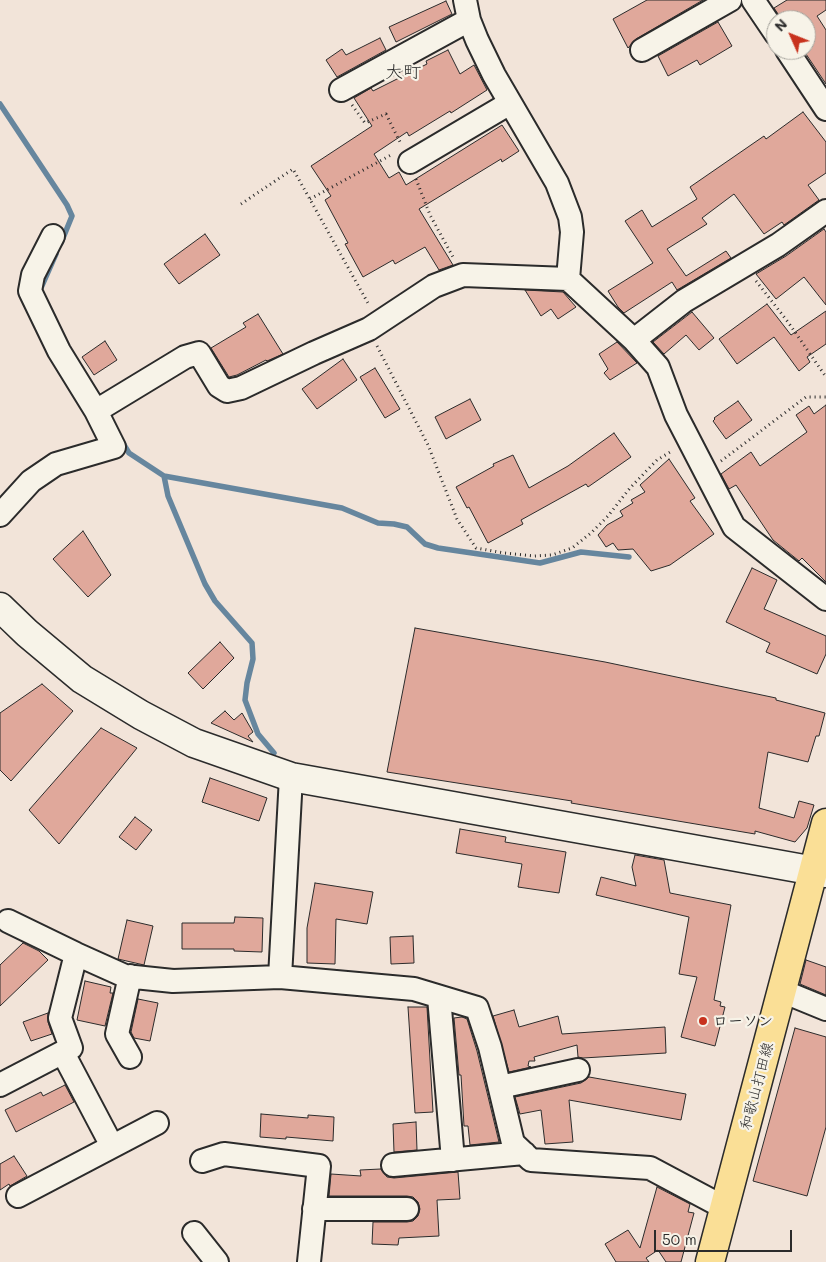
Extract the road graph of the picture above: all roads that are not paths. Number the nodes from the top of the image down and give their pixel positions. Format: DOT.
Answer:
graph roads {
  1 [pos="730,0"];
  2 [pos="753,0"];
  3 [pos="467,10"];
  4 [pos="766,19"];
  5 [pos="642,50"];
  6 [pos="793,60"];
  7 [pos="341,90"];
  8 [pos="510,103"];
  9 [pos="826,109"];
  10 [pos="402,157"];
  11 [pos="826,211"];
  12 [pos="52,236"];
  13 [pos="568,279"];
  14 [pos="634,340"];
  15 [pos="96,411"];
  16 [pos="0,515"];
  17 [pos="826,599"];
  18 [pos="0,607"];
  19 [pos="291,777"];
  20 [pos="826,822"];
  21 [pos="820,872"];
  22 [pos="8,921"];
  23 [pos="76,954"];
  24 [pos="130,976"];
  25 [pos="280,977"];
  26 [pos="782,991"];
  27 [pos="439,996"];
  28 [pos="826,1009"];
  29 [pos="63,1053"];
  30 [pos="130,1057"];
  31 [pos="578,1070"];
  32 [pos="0,1085"];
  33 [pos="500,1087"];
  34 [pos="157,1123"];
  35 [pos="112,1146"];
  36 [pos="524,1154"];
  37 [pos="453,1160"];
  38 [pos="202,1161"];
  39 [pos="393,1165"];
  40 [pos="18,1196"];
  41 [pos="724,1208"];
  42 [pos="314,1209"];
  43 [pos="407,1209"];
  44 [pos="194,1233"];
  45 [pos="217,1262"];
  46 [pos="309,1262"];
  47 [pos="710,1262"];
  1 -- 5 [label="street"];
  2 -- 4 [label="street"];
  3 -- 7 [label="street"];
  3 -- 8 [label="street"];
  6 -- 9 [label="street"];
  8 -- 10 [label="street"];
  8 -- 13 [label="street"];
  11 -- 14 [label="street"];
  12 -- 15 [label="street"];
  13 -- 14 [label="street"];
  13 -- 15 [label="street"];
  14 -- 17 [label="street"];
  15 -- 16 [label="street"];
  18 -- 19 [label="street"];
  19 -- 21 [label="street"];
  19 -- 25 [label="street"];
  20 -- 21 [label="main road, 和歌山打田線"];
  21 -- 26 [label="main road, 和歌山打田線"];
  22 -- 23 [label="street"];
  23 -- 24 [label="street"];
  23 -- 29 [label="street"];
  24 -- 25 [label="street"];
  24 -- 30 [label="street"];
  25 -- 27 [label="street"];
  26 -- 28 [label="street"];
  26 -- 41 [label="main road, 和歌山打田線"];
  27 -- 33 [label="street"];
  27 -- 37 [label="street"];
  29 -- 32 [label="street"];
  29 -- 35 [label="street"];
  31 -- 33 [label="street"];
  33 -- 36 [label="street"];
  34 -- 35 [label="street"];
  35 -- 40 [label="street"];
  36 -- 37 [label="street"];
  36 -- 41 [label="street"];
  37 -- 39 [label="street"];
  38 -- 42 [label="street"];
  41 -- 47 [label="main road, 和歌山打田線"];
  42 -- 43 [label="street"];
  42 -- 46 [label="street"];
  44 -- 45 [label="street"];
}
